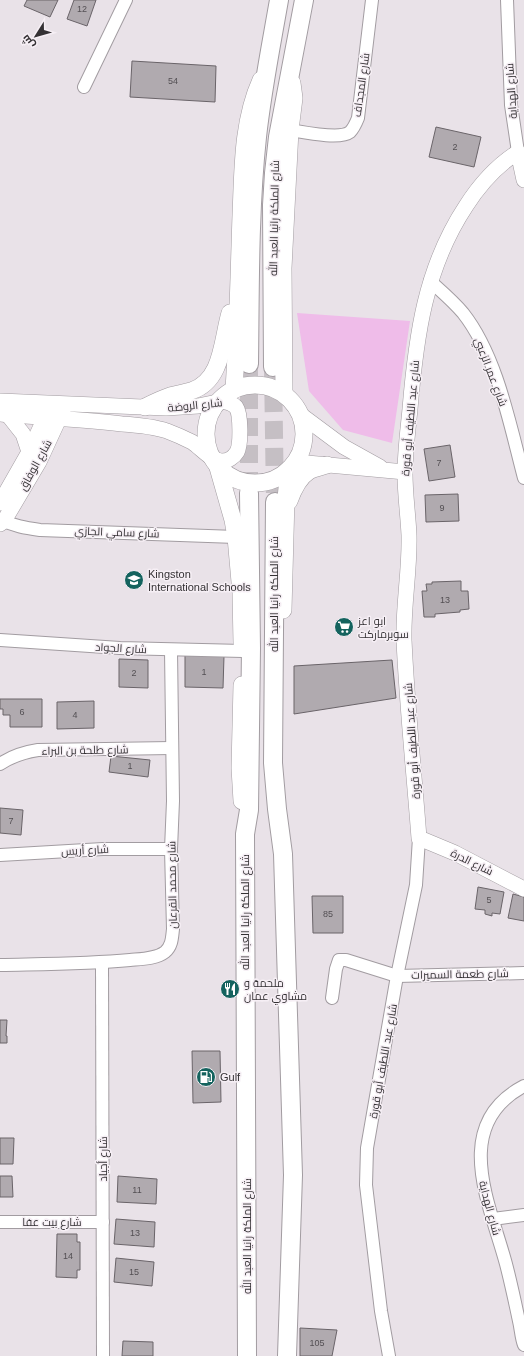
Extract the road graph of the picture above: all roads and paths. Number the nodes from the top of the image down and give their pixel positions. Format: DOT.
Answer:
graph roads {
  1 [pos="126,0"];
  2 [pos="280,0"];
  3 [pos="304,0"];
  4 [pos="372,0"];
  5 [pos="507,0"];
  6 [pos="266,69"];
  7 [pos="289,73"];
  8 [pos="84,87"];
  9 [pos="290,130"];
  10 [pos="518,152"];
  11 [pos="524,180"];
  12 [pos="430,281"];
  13 [pos="238,290"];
  14 [pos="249,364"];
  15 [pos="273,367"];
  16 [pos="234,389"];
  17 [pos="284,394"];
  18 [pos="0,400"];
  19 [pos="218,402"];
  20 [pos="59,403"];
  21 [pos="145,407"];
  22 [pos="4,414"];
  23 [pos="301,415"];
  24 [pos="53,418"];
  25 [pos="29,452"];
  26 [pos="214,461"];
  27 [pos="327,465"];
  28 [pos="292,466"];
  29 [pos="384,469"];
  30 [pos="405,472"];
  31 [pos="524,478"];
  32 [pos="249,493"];
  33 [pos="0,503"];
  34 [pos="280,506"];
  35 [pos="1,521"];
  36 [pos="236,537"];
  37 [pos="0,640"];
  38 [pos="171,650"];
  39 [pos="243,651"];
  40 [pos="172,748"];
  41 [pos="0,764"];
  42 [pos="245,834"];
  43 [pos="419,838"];
  44 [pos="171,849"];
  45 [pos="0,855"];
  46 [pos="524,889"];
  47 [pos="102,962"];
  48 [pos="0,965"];
  49 [pos="524,973"];
  50 [pos="397,976"];
  51 [pos="332,998"];
  52 [pos="524,1086"];
  53 [pos="524,1215"];
  54 [pos="493,1219"];
  55 [pos="0,1222"];
  56 [pos="103,1222"];
  57 [pos="524,1345"];
  58 [pos="103,1356"];
  59 [pos="247,1356"];
  60 [pos="287,1356"];
  61 [pos="389,1356"];
  1 -- 8 [label="street"];
  2 -- 6 [label="main road, شارع الملكة رانيا العبد الله"];
  3 -- 7 [label="main road, شارع الملكة رانيا العبد الله"];
  4 -- 9 [label="street, شارع المجداف"];
  5 -- 10 [label="street, شارع الهداية"];
  6 -- 13 [label="main road"];
  6 -- 14 [label="main road, شارع الملكة رانيا العبد الله"];
  7 -- 9 [label="main road"];
  7 -- 15 [label="main road, شارع الملكة رانيا العبد الله"];
  9 -- 17 [label="main road"];
  10 -- 11 [label="street, شارع الهداية"];
  10 -- 12 [label="street, شارع عبد اللطيف أبو قورة"];
  12 -- 30 [label="street, شارع عبد اللطيف أبو قورة"];
  12 -- 31 [label="street, شارع عمر الزعبي"];
  13 -- 16 [label="main road"];
  13 -- 21 [label="main road"];
  16 -- 17 [label="main road"];
  16 -- 19 [label="main road"];
  17 -- 23 [label="main road"];
  18 -- 20 [label="street, شارع الروضة"];
  19 -- 21 [label="street, شارع الروضة"];
  19 -- 26 [label="main road"];
  19 -- 26 [label="street, شارع الروضة"];
  20 -- 21 [label="street, شارع الروضة"];
  20 -- 24 [label="street, شارع الوفاق"];
  22 -- 24 [label="street, شارع الروضة"];
  22 -- 25 [label="street"];
  23 -- 28 [label="main road"];
  23 -- 29 [label="street"];
  24 -- 25 [label="street, شارع الوفاق"];
  24 -- 26 [label="street, شارع الروضة"];
  24 -- 35 [label="street, شارع الوفاق"];
  25 -- 33 [label="street, شارع الوفاق"];
  26 -- 28 [label="main road"];
  26 -- 36 [label="main road"];
  27 -- 28 [label="street"];
  27 -- 29 [label="street"];
  27 -- 34 [label="main road"];
  28 -- 34 [label="main road"];
  29 -- 30 [label="street"];
  30 -- 43 [label="street, شارع عبد اللطيف أبو قورة"];
  32 -- 42 [label="main road, شارع الملكة رانيا العبد الله"];
  34 -- 60 [label="main road, شارع الملكة رانيا العبد الله"];
  35 -- 36 [label="street, شارع سامي الجازي"];
  36 -- 39 [label="main road"];
  37 -- 38 [label="street, شارع الجواد"];
  38 -- 39 [label="street, شارع الجواد"];
  38 -- 40 [label="street, شارع محمد القرعان"];
  39 -- 42 [label="main road"];
  40 -- 41 [label="street, شارع طلحة بن البراء"];
  40 -- 44 [label="street, شارع محمد القرعان"];
  42 -- 59 [label="main road, شارع الملكة رانيا العبد الله"];
  43 -- 46 [label="street, شارع الدرة"];
  43 -- 50 [label="street, شارع عبد اللطيف أبو قورة"];
  44 -- 45 [label="street, شارع أريس"];
  44 -- 47 [label="street, شارع محمد القرعان"];
  47 -- 48 [label="street, شارع محمد القرعان"];
  47 -- 56 [label="street, شارع أجياد"];
  49 -- 50 [label="street, شارع طعمة السميرات"];
  50 -- 51 [label="street, شارع طعمة السميرات"];
  50 -- 61 [label="street, شارع عبد اللطيف أبو قورة"];
  52 -- 54 [label="street, شارع الهداية"];
  53 -- 54 [label="street"];
  54 -- 57 [label="street, شارع الهداية"];
  55 -- 56 [label="street, شارع بيت عفا"];
  56 -- 58 [label="street, شارع أجياد"];
}
